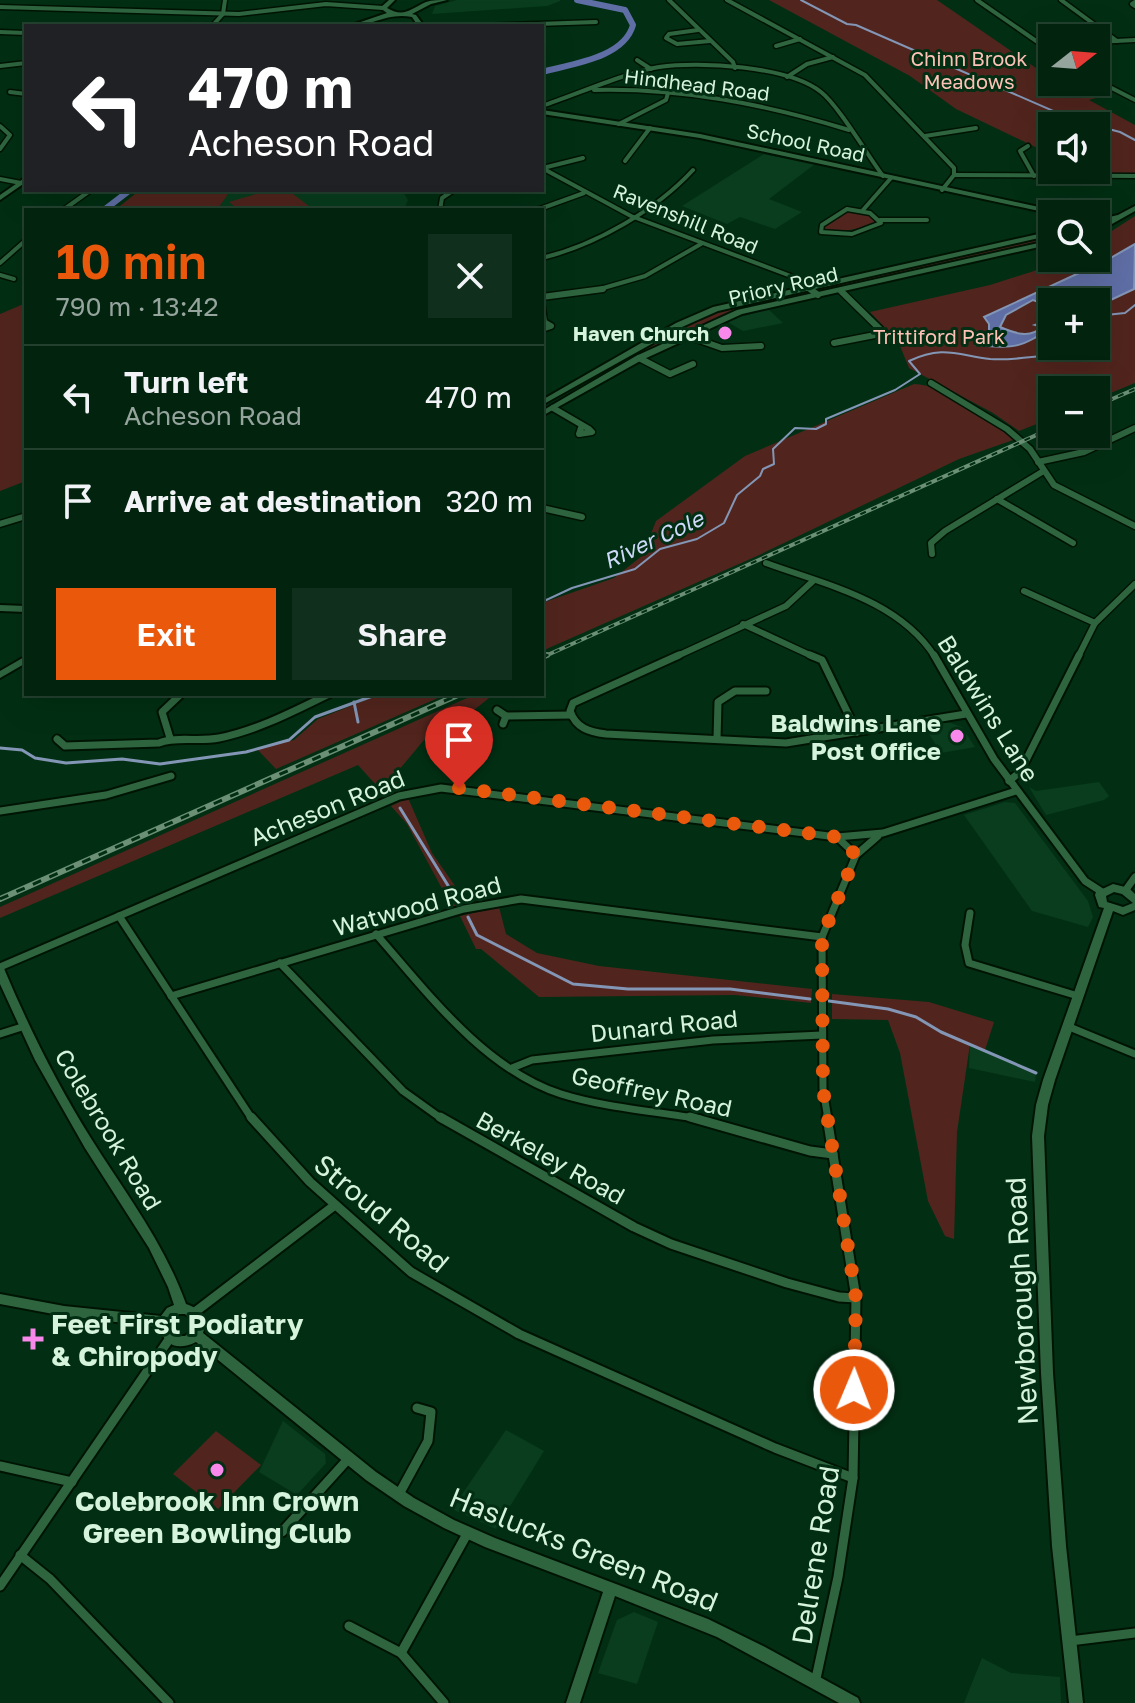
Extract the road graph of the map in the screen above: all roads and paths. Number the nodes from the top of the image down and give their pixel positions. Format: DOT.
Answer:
graph roads {
  1 [pos="225,0"];
  2 [pos="392,0"];
  3 [pos="416,0"];
  4 [pos="444,0"];
  5 [pos="669,0"];
  6 [pos="727,0"];
  7 [pos="977,0"];
  8 [pos="1061,0"];
  9 [pos="0,7"];
  10 [pos="421,8"];
  11 [pos="386,10"];
  12 [pos="223,14"];
  13 [pos="405,14"];
  14 [pos="417,19"];
  15 [pos="596,22"];
  16 [pos="214,24"];
  17 [pos="356,24"];
  18 [pos="420,24"];
  19 [pos="534,24"];
  20 [pos="698,30"];
  21 [pos="0,32"];
  22 [pos="24,33"];
  23 [pos="800,39"];
  24 [pos="1135,40"];
  25 [pos="710,41"];
  26 [pos="1110,41"];
  27 [pos="1117,41"];
  28 [pos="1038,42"];
  29 [pos="776,46"];
  30 [pos="833,57"];
  31 [pos="637,60"];
  32 [pos="24,63"];
  33 [pos="0,66"];
  34 [pos="735,68"];
  35 [pos="651,69"];
  36 [pos="787,77"];
  37 [pos="615,80"];
  38 [pos="1110,87"];
  39 [pos="625,90"];
  40 [pos="585,91"];
  41 [pos="10,92"];
  42 [pos="668,93"];
  43 [pos="24,94"];
  44 [pos="1135,100"];
  45 [pos="544,112"];
  46 [pos="544,113"];
  47 [pos="619,124"];
  48 [pos="0,126"];
  49 [pos="650,128"];
  50 [pos="976,128"];
  51 [pos="851,131"];
  52 [pos="925,136"];
  53 [pos="10,137"];
  54 [pos="0,138"];
  55 [pos="1028,146"];
  56 [pos="0,149"];
  57 [pos="583,158"];
  58 [pos="625,161"];
  59 [pos="544,168"];
  60 [pos="544,169"];
  61 [pos="701,171"];
  62 [pos="954,175"];
  63 [pos="883,176"];
  64 [pos="1034,176"];
  65 [pos="1135,176"];
  66 [pos="891,178"];
  67 [pos="0,179"];
  68 [pos="23,181"];
  69 [pos="942,190"];
  70 [pos="88,192"];
  71 [pos="451,192"];
  72 [pos="584,193"];
  73 [pos="0,198"];
  74 [pos="66,208"];
  75 [pos="440,208"];
  76 [pos="543,208"];
  77 [pos="1135,208"];
  78 [pos="1038,209"];
  79 [pos="863,210"];
  80 [pos="1122,215"];
  81 [pos="631,216"];
  82 [pos="1110,218"];
  83 [pos="880,220"];
  84 [pos="927,220"];
  85 [pos="1110,222"];
  86 [pos="1113,222"];
  87 [pos="1110,224"];
  88 [pos="1038,236"];
  89 [pos="24,244"];
  90 [pos="701,244"];
  91 [pos="1038,245"];
  92 [pos="544,258"];
  93 [pos="0,263"];
  94 [pos="0,275"];
  95 [pos="14,279"];
  96 [pos="809,286"];
  97 [pos="841,291"];
  98 [pos="818,295"];
  99 [pos="544,297"];
  100 [pos="885,333"];
  101 [pos="685,335"];
  102 [pos="893,342"];
  103 [pos="834,343"];
  104 [pos="761,346"];
  105 [pos="639,358"];
  106 [pos="613,363"];
  107 [pos="693,364"];
  108 [pos="623,367"];
  109 [pos="931,383"];
  110 [pos="544,402"];
  111 [pos="553,408"];
  112 [pos="544,413"];
  113 [pos="582,425"];
  114 [pos="1135,428"];
  115 [pos="1038,462"];
  116 [pos="1042,472"];
  117 [pos="997,499"];
  118 [pos="544,508"];
  119 [pos="24,517"];
  120 [pos="582,517"];
  121 [pos="0,524"];
  122 [pos="1134,524"];
  123 [pos="1073,543"];
  124 [pos="932,554"];
  125 [pos="766,563"];
  126 [pos="813,581"];
  127 [pos="1135,584"];
  128 [pos="1024,591"];
  129 [pos="0,608"];
  130 [pos="24,609"];
  131 [pos="1095,623"];
  132 [pos="743,624"];
  133 [pos="24,660"];
  134 [pos="0,675"];
  135 [pos="766,691"];
  136 [pos="179,696"];
  137 [pos="325,696"];
  138 [pos="497,710"];
  139 [pos="966,714"];
  140 [pos="571,715"];
  141 [pos="857,732"];
  142 [pos="170,738"];
  143 [pos="57,739"];
  144 [pos="717,739"];
  145 [pos="171,776"];
  146 [pos="1009,781"];
  147 [pos="1016,791"];
  148 [pos="0,811"];
  149 [pos="883,833"];
  150 [pos="837,837"];
  151 [pos="856,855"];
  152 [pos="1135,877"];
  153 [pos="1125,891"];
  154 [pos="1102,892"];
  155 [pos="1135,903"];
  156 [pos="1109,907"];
  157 [pos="970,913"];
  158 [pos="119,916"];
  159 [pos="376,934"];
  160 [pos="822,937"];
  161 [pos="280,963"];
  162 [pos="0,969"];
  163 [pos="171,996"];
  164 [pos="1078,996"];
  165 [pos="25,1026"];
  166 [pos="1067,1026"];
  167 [pos="0,1034"];
  168 [pos="822,1035"];
  169 [pos="1135,1054"];
  170 [pos="512,1068"];
  171 [pos="833,1154"];
  172 [pos="335,1205"];
  173 [pos="856,1298"];
  174 [pos="0,1299"];
  175 [pos="188,1311"];
  176 [pos="164,1322"];
  177 [pos="195,1334"];
  178 [pos="170,1338"];
  179 [pos="417,1408"];
  180 [pos="349,1458"];
  181 [pos="0,1466"];
  182 [pos="853,1478"];
  183 [pos="72,1482"];
  184 [pos="398,1496"];
  185 [pos="282,1532"];
  186 [pos="467,1534"];
  187 [pos="20,1555"];
  188 [pos="0,1586"];
  189 [pos="610,1590"];
  190 [pos="349,1626"];
  191 [pos="1135,1633"];
  192 [pos="1070,1641"];
  193 [pos="401,1653"];
  194 [pos="815,1683"];
  195 [pos="169,1703"];
  196 [pos="444,1703"];
  197 [pos="573,1703"];
  198 [pos="853,1703"];
  199 [pos="1076,1703"];
  1 -- 12 [label="street"];
  2 -- 11 [label="street"];
  3 -- 10 [label="street"];
  4 -- 10 [label="street"];
  5 -- 20 [label="street"];
  6 -- 23 [label="street"];
  7 -- 28 [label="street"];
  8 -- 27 [label="street"];
  9 -- 12 [label="street"];
  10 -- 13 [label="street"];
  10 -- 14 [label="street"];
  11 -- 12 [label="street"];
  11 -- 13 [label="street"];
  11 -- 17 [label="street"];
  12 -- 16 [label="street"];
  13 -- 14 [label="street"];
  14 -- 18 [label="street"];
  15 -- 19 [label="street"];
  20 -- 25 [label="street"];
  20 -- 25 [label="street"];
  21 -- 22 [label="street"];
  23 -- 29 [label="street"];
  23 -- 30 [label="street"];
  24 -- 27 [label="street"];
  25 -- 34 [label="street"];
  26 -- 27 [label="street"];
  30 -- 36 [label="street"];
  30 -- 52 [label="street"];
  31 -- 35 [label="street"];
  32 -- 33 [label="street"];
  34 -- 35 [label="street"];
  34 -- 36 [label="street"];
  35 -- 37 [label="street"];
  36 -- 51 [label="street"];
  37 -- 39 [label="street"];
  37 -- 40 [label="street"];
  38 -- 44 [label="street"];
  39 -- 40 [label="street, Hindhead Road"];
  39 -- 42 [label="street, Hindhead Road"];
  40 -- 45 [label="street"];
  41 -- 43 [label="street"];
  42 -- 47 [label="street"];
  42 -- 51 [label="street, Hindhead Road"];
  46 -- 47 [label="street, School Road"];
  47 -- 49 [label="street, School Road"];
  48 -- 53 [label="street"];
  49 -- 58 [label="street"];
  49 -- 63 [label="street, School Road"];
  50 -- 52 [label="street"];
  51 -- 63 [label="street"];
  52 -- 62 [label="street"];
  53 -- 54 [label="street"];
  53 -- 56 [label="street"];
  55 -- 64 [label="street"];
  57 -- 59 [label="street"];
  60 -- 72 [label="street, Ravenshill Road"];
  61 -- 81 [label="street"];
  62 -- 64 [label="street"];
  62 -- 69 [label="street"];
  63 -- 66 [label="street, School Road"];
  64 -- 65 [label="street"];
  66 -- 69 [label="street, School Road"];
  66 -- 79 [label="street"];
  67 -- 68 [label="street"];
  68 -- 73 [label="street"];
  69 -- 78 [label="street, School Road"];
  70 -- 74 [label="street"];
  71 -- 75 [label="street"];
  72 -- 76 [label="street"];
  72 -- 81 [label="street, Ravenshill Road"];
  77 -- 80 [label="street"];
  79 -- 83 [label="street"];
  79 -- 83 [label="street"];
  80 -- 82 [label="street"];
  80 -- 86 [label="street"];
  81 -- 90 [label="street, Ravenshill Road"];
  81 -- 92 [label="street"];
  83 -- 84 [label="street"];
  85 -- 86 [label="street"];
  86 -- 87 [label="street"];
  88 -- 96 [label="street, Priory Road"];
  89 -- 93 [label="street"];
  90 -- 96 [label="street, Ravenshill Road"];
  90 -- 99 [label="street"];
  91 -- 97 [label="street, Priory Road"];
  94 -- 95 [label="street"];
  96 -- 98 [label="street, Ravenshill Road"];
  96 -- 106 [label="street, Priory Road"];
  97 -- 98 [label="street, Priory Road"];
  97 -- 100 [label="street"];
  98 -- 101 [label="street, Priory Road"];
  100 -- 102 [label="street"];
  100 -- 103 [label="street"];
  101 -- 104 [label="street"];
  101 -- 105 [label="street, Priory Road"];
  105 -- 107 [label="street"];
  105 -- 108 [label="street, Priory Road"];
  106 -- 108 [label="street"];
  106 -- 110 [label="street, Priory Road"];
  108 -- 111 [label="street, Priory Road"];
  109 -- 115 [label="street"];
  111 -- 112 [label="street, Priory Road"];
  111 -- 113 [label="street"];
  114 -- 115 [label="street"];
  115 -- 116 [label="street"];
  116 -- 117 [label="street"];
  116 -- 122 [label="street"];
  117 -- 123 [label="street"];
  117 -- 124 [label="street"];
  118 -- 120 [label="street"];
  119 -- 121 [label="street"];
  125 -- 126 [label="street, Baldwins Lane"];
  126 -- 132 [label="street"];
  126 -- 139 [label="street, Baldwins Lane"];
  127 -- 131 [label="street"];
  128 -- 131 [label="street"];
  129 -- 130 [label="street"];
  131 -- 146 [label="street"];
  132 -- 140 [label="street"];
  132 -- 141 [label="street"];
  133 -- 134 [label="street"];
  135 -- 144 [label="street"];
  136 -- 142 [label="street"];
  137 -- 142 [label="street"];
  138 -- 140 [label="street"];
  139 -- 141 [label="street"];
  139 -- 146 [label="street, Baldwins Lane"];
  140 -- 144 [label="street"];
  141 -- 144 [label="street"];
  142 -- 143 [label="street"];
  145 -- 148 [label="street"];
  146 -- 147 [label="street, Baldwins Lane"];
  147 -- 149 [label="street, Acheson Road"];
  147 -- 154 [label="street, Baldwins Lane"];
  149 -- 150 [label="street, Acheson Road"];
  149 -- 151 [label="street, Delrene Road"];
  150 -- 151 [label="street"];
  150 -- 158 [label="street, Acheson Road"];
  151 -- 160 [label="street, Delrene Road"];
  152 -- 153 [label="street"];
  153 -- 154 [label="street"];
  153 -- 155 [label="street"];
  154 -- 156 [label="street"];
  155 -- 156 [label="street"];
  156 -- 164 [label="street, Newborough Road"];
  157 -- 164 [label="street"];
  158 -- 162 [label="street, Acheson Road"];
  158 -- 163 [label="street, Stroud Road"];
  159 -- 160 [label="street, Watwood Road"];
  159 -- 161 [label="street, Watwood Road"];
  159 -- 170 [label="street, Geoffrey Road"];
  160 -- 168 [label="street, Delrene Road"];
  161 -- 163 [label="street, Watwood Road"];
  161 -- 173 [label="street, Berkeley Road"];
  162 -- 165 [label="street, Colebrook Road"];
  163 -- 172 [label="street, Stroud Road"];
  164 -- 166 [label="street, Newborough Road"];
  165 -- 167 [label="street"];
  165 -- 175 [label="street, Colebrook Road"];
  166 -- 169 [label="street"];
  166 -- 192 [label="street, Newborough Road"];
  168 -- 170 [label="street, Dunard Road"];
  168 -- 171 [label="street, Delrene Road"];
  170 -- 171 [label="street, Geoffrey Road"];
  171 -- 173 [label="street, Delrene Road"];
  172 -- 175 [label="street"];
  172 -- 182 [label="street, Stroud Road"];
  173 -- 182 [label="street, Delrene Road"];
  174 -- 176 [label="street"];
  175 -- 176 [label="street"];
  175 -- 177 [label="street"];
  176 -- 178 [label="street"];
  177 -- 178 [label="street"];
  177 -- 180 [label="street, Haslucks Green Road"];
  178 -- 183 [label="street"];
  179 -- 184 [label="street"];
  180 -- 184 [label="street, Haslucks Green Road"];
  180 -- 185 [label="street"];
  181 -- 183 [label="street"];
  182 -- 194 [label="street, Delrene Road"];
  183 -- 187 [label="street"];
  184 -- 186 [label="street, Haslucks Green Road"];
  186 -- 189 [label="street, Haslucks Green Road"];
  186 -- 193 [label="street"];
  187 -- 188 [label="street"];
  187 -- 195 [label="street"];
  189 -- 194 [label="street, Haslucks Green Road"];
  189 -- 197 [label="street"];
  190 -- 193 [label="street"];
  191 -- 192 [label="street"];
  192 -- 199 [label="street, Newborough Road"];
  193 -- 196 [label="street"];
  194 -- 198 [label="street, Haslucks Green Road"];
}
